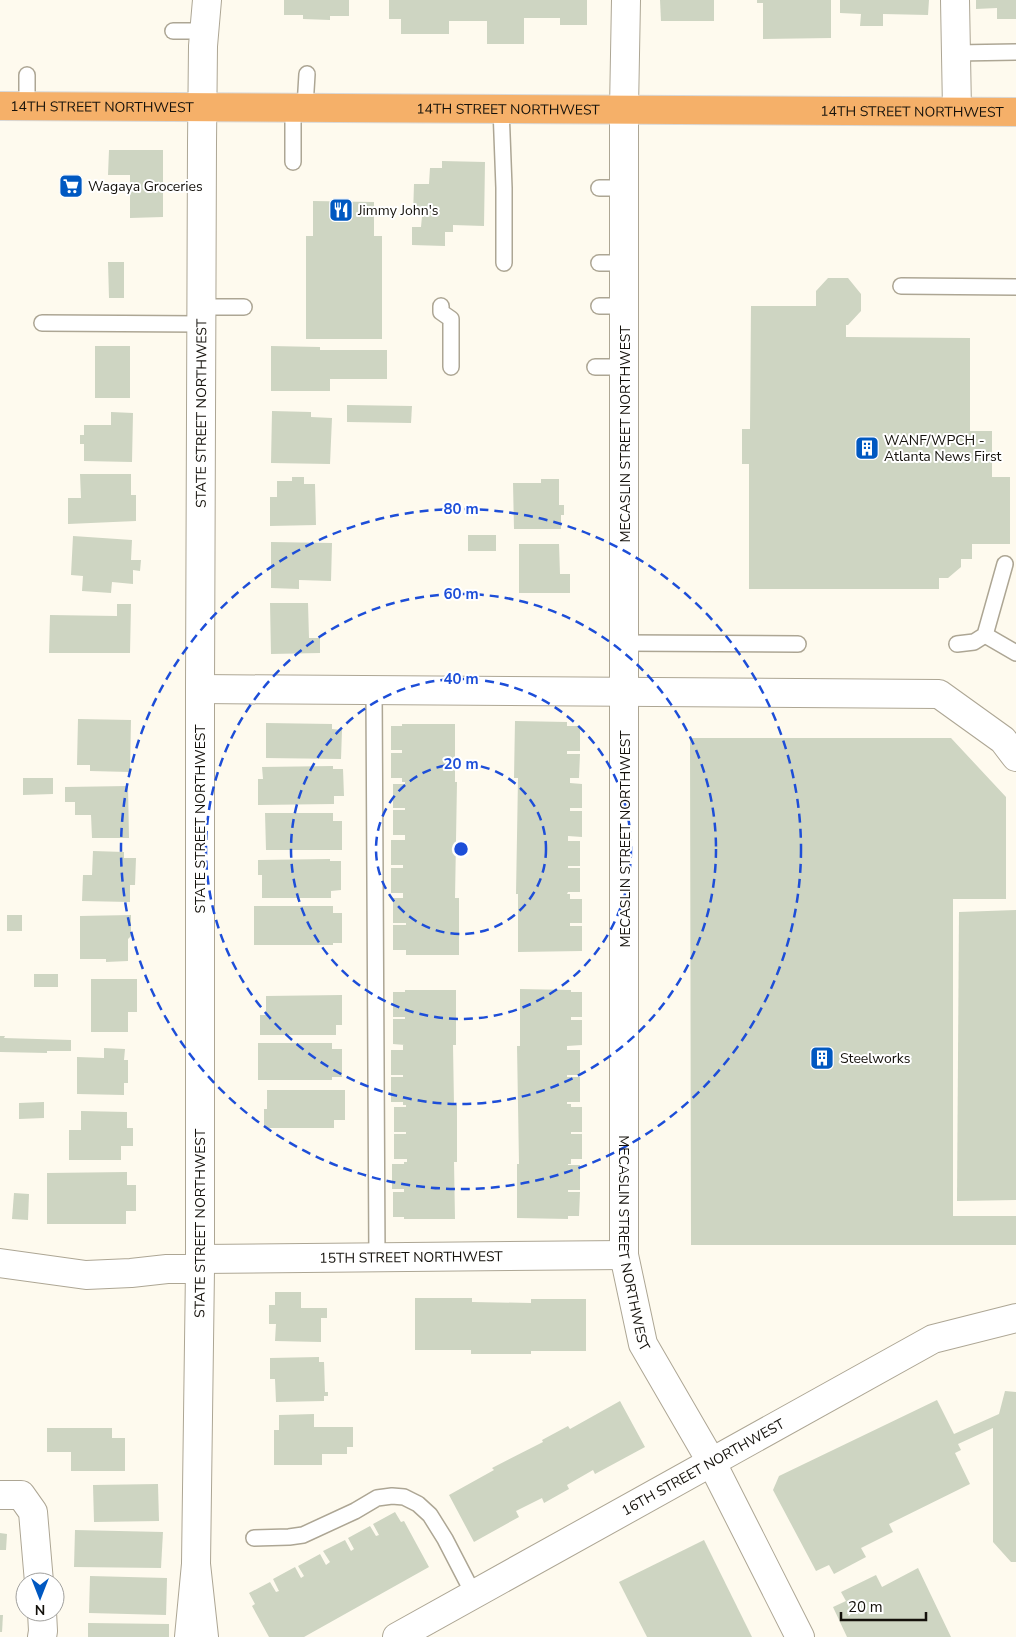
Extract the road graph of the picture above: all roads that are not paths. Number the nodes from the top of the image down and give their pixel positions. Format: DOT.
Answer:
graph roads {
  1 [pos="207,0"];
  2 [pos="626,0"];
  3 [pos="955,0"];
  4 [pos="173,31"];
  5 [pos="205,31"];
  6 [pos="956,52"];
  7 [pos="1016,52"];
  8 [pos="307,74"];
  9 [pos="27,75"];
  10 [pos="0,106"];
  11 [pos="27,106"];
  12 [pos="203,107"];
  13 [pos="299,107"];
  14 [pos="501,108"];
  15 [pos="624,109"];
  16 [pos="957,110"];
  17 [pos="1016,112"];
  18 [pos="294,162"];
  19 [pos="504,262"];
  20 [pos="901,286"];
  21 [pos="1016,287"];
  22 [pos="441,306"];
  23 [pos="244,307"];
  24 [pos="202,315"];
  25 [pos="42,323"];
  26 [pos="451,367"];
  27 [pos="595,367"];
  28 [pos="624,367"];
  29 [pos="1005,564"];
  30 [pos="985,635"];
  31 [pos="625,643"];
  32 [pos="798,644"];
  33 [pos="957,644"];
  34 [pos="1016,653"];
  35 [pos="200,688"];
  36 [pos="374,690"];
  37 [pos="625,691"];
  38 [pos="1016,757"];
  39 [pos="624,1255"];
  40 [pos="377,1258"];
  41 [pos="0,1263"];
  42 [pos="200,1264"];
  43 [pos="1016,1318"];
  44 [pos="712,1463"];
  45 [pos="0,1495"];
  46 [pos="254,1538"];
  47 [pos="196,1564"];
  48 [pos="38,1572"];
  49 [pos="474,1595"];
  50 [pos="43,1622"];
  51 [pos="42,1637"];
  52 [pos="189,1637"];
  53 [pos="204,1637"];
  54 [pos="397,1637"];
  55 [pos="800,1637"];
  1 -- 5 [label="street, STATE STREET NORTHWEST"];
  2 -- 15 [label="street, MECASLIN STREET NORTHWEST"];
  3 -- 6 [label="street"];
  4 -- 5 [label="lane"];
  5 -- 12 [label="street, STATE STREET NORTHWEST"];
  6 -- 7 [label="lane"];
  6 -- 16 [label="street"];
  8 -- 13 [label="lane"];
  9 -- 11 [label="lane"];
  10 -- 11 [label="main road, 14TH STREET NORTHWEST"];
  11 -- 12 [label="main road, 14TH STREET NORTHWEST"];
  12 -- 13 [label="main road, 14TH STREET NORTHWEST"];
  12 -- 24 [label="street, STATE STREET NORTHWEST"];
  13 -- 14 [label="main road, 14TH STREET NORTHWEST"];
  13 -- 18 [label="lane"];
  14 -- 15 [label="main road, 14TH STREET NORTHWEST"];
  14 -- 19 [label="lane"];
  15 -- 16 [label="main road, 14TH STREET NORTHWEST"];
  15 -- 28 [label="street, MECASLIN STREET NORTHWEST"];
  16 -- 17 [label="main road, 14TH STREET NORTHWEST"];
  20 -- 21 [label="lane"];
  22 -- 26 [label="lane"];
  23 -- 24 [label="lane"];
  24 -- 25 [label="lane"];
  24 -- 35 [label="street, STATE STREET NORTHWEST"];
  27 -- 28 [label="lane"];
  28 -- 31 [label="street, MECASLIN STREET NORTHWEST"];
  29 -- 30 [label="lane"];
  30 -- 33 [label="lane"];
  30 -- 34 [label="lane"];
  31 -- 32 [label="lane"];
  31 -- 37 [label="street, MECASLIN STREET NORTHWEST"];
  35 -- 36 [label="street"];
  35 -- 42 [label="street, STATE STREET NORTHWEST"];
  36 -- 37 [label="street"];
  36 -- 40 [label="lane"];
  37 -- 38 [label="street"];
  37 -- 39 [label="street, MECASLIN STREET NORTHWEST"];
  39 -- 40 [label="street, 15TH STREET NORTHWEST"];
  39 -- 44 [label="street, MECASLIN STREET NORTHWEST"];
  40 -- 42 [label="street, 15TH STREET NORTHWEST"];
  41 -- 42 [label="street, 15TH STREET NORTHWEST"];
  42 -- 47 [label="street, STATE STREET NORTHWEST"];
  43 -- 44 [label="street, 16TH STREET NORTHWEST"];
  44 -- 49 [label="street, 16TH STREET NORTHWEST"];
  44 -- 55 [label="street, MECASLIN STREET NORTHWEST"];
  45 -- 48 [label="street"];
  46 -- 49 [label="lane"];
  47 -- 52 [label="street, STATE STREET NORTHWEST"];
  47 -- 53 [label="street"];
  49 -- 54 [label="street, 16TH STREET NORTHWEST"];
  50 -- 51 [label="street"];
}
